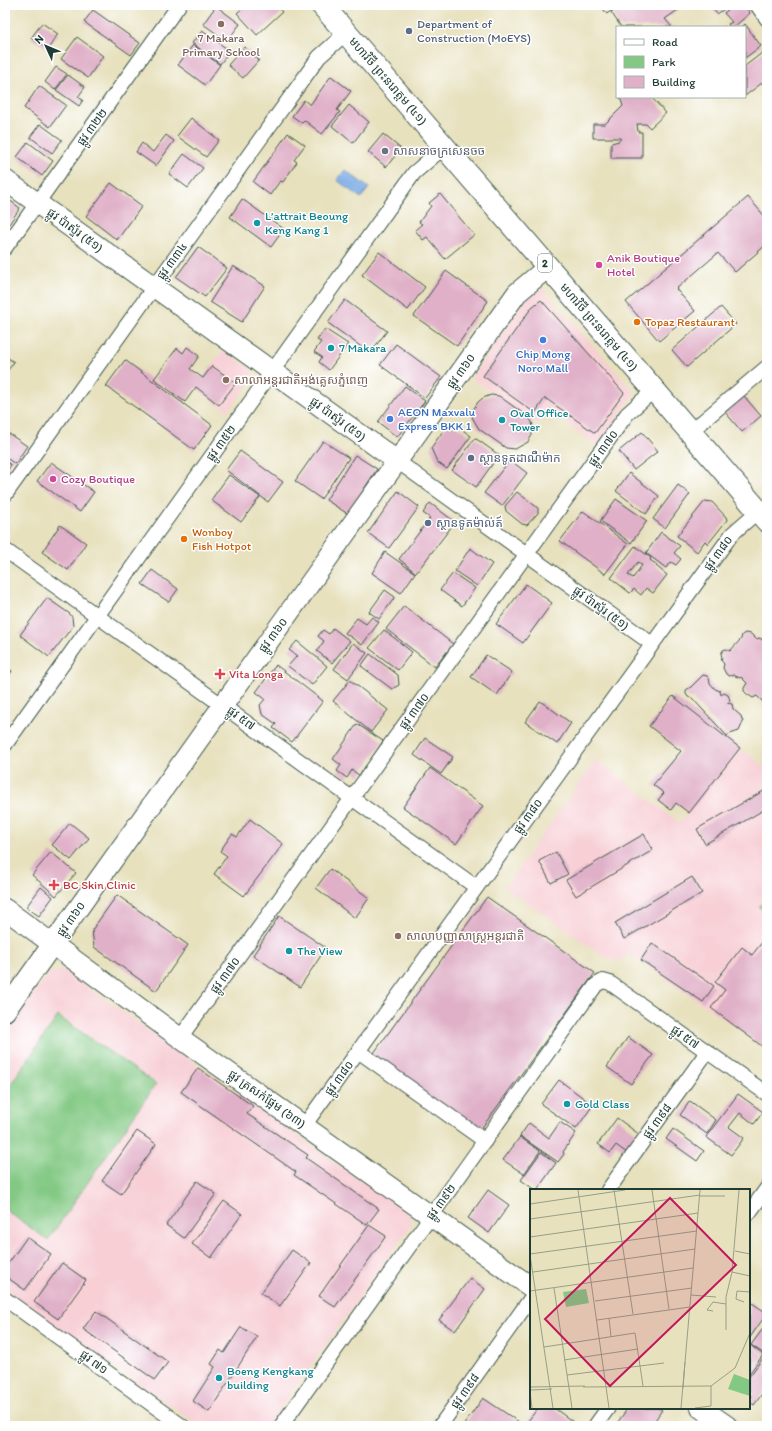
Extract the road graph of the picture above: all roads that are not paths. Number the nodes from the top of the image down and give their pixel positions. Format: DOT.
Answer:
graph roads {
  1 [pos="179,5"];
  2 [pos="322,5"];
  3 [pos="757,5"];
  4 [pos="767,19"];
  5 [pos="346,33"];
  6 [pos="444,147"];
  7 [pos="5,180"];
  8 [pos="37,203"];
  9 [pos="5,248"];
  10 [pos="548,267"];
  11 [pos="154,287"];
  12 [pos="767,367"];
  13 [pos="272,371"];
  14 [pos="654,390"];
  15 [pos="690,432"];
  16 [pos="397,461"];
  17 [pos="5,495"];
  18 [pos="763,516"];
  19 [pos="5,550"];
  20 [pos="527,554"];
  21 [pos="97,616"];
  22 [pos="652,644"];
  23 [pos="222,705"];
  24 [pos="5,745"];
  25 [pos="352,798"];
  26 [pos="476,887"];
  27 [pos="5,909"];
  28 [pos="53,943"];
  29 [pos="603,981"];
  30 [pos="5,1011"];
  31 [pos="180,1038"];
  32 [pos="358,1051"];
  33 [pos="707,1052"];
  34 [pos="767,1094"];
  35 [pos="304,1126"];
  36 [pos="485,1141"];
  37 [pos="767,1188"];
  38 [pos="609,1189"];
  39 [pos="750,1211"];
  40 [pos="431,1216"];
  41 [pos="530,1286"];
  42 [pos="5,1299"];
  43 [pos="530,1299"];
  44 [pos="607,1409"];
  45 [pos="702,1409"];
  46 [pos="182,1426"];
  47 [pos="281,1426"];
  48 [pos="440,1426"];
  49 [pos="595,1426"];
  50 [pos="727,1426"];
  1 -- 8 [label="street, ផ្លូវ ៣២២"];
  2 -- 5 [label="main road, មហាវិថី ព្រះនរោត្តម (៤១) / 2"];
  3 -- 4 [label="street"];
  5 -- 6 [label="main road, មហាវិថី ព្រះនរោត្តម (៤១) / 2"];
  5 -- 11 [label="street, ផ្លូវ ៣៣៤"];
  6 -- 10 [label="main road, មហាវិថី ព្រះនរោត្តម (៤១) / 2"];
  6 -- 13 [label="street, ផ្លូវ ៣៥២"];
  7 -- 8 [label="street, ផ្លូវ ប៉ាស្ទ័រ (៥១)"];
  8 -- 9 [label="street, ផ្លូវ ៣២២"];
  8 -- 11 [label="street, ផ្លូវ ប៉ាស្ទ័រ (៥១)"];
  10 -- 14 [label="main road, មហាវិថី ព្រះនរោត្តម (៤១) / 2"];
  10 -- 16 [label="street, ផ្លូវ ៣៦០"];
  11 -- 13 [label="street, ផ្លូវ ប៉ាស្ទ័រ (៥១)"];
  11 -- 17 [label="street, ផ្លូវ ៣៣៤"];
  12 -- 15 [label="street"];
  13 -- 16 [label="street, ផ្លូវ ប៉ាស្ទ័រ (៥១)"];
  13 -- 21 [label="street, ផ្លូវ ៣៥២"];
  14 -- 15 [label="main road, មហាវិថី ព្រះនរោត្តម (៤១) / 2"];
  14 -- 20 [label="street, ផ្លូវ ៣៧០"];
  15 -- 18 [label="main road, មហាវិថី ព្រះនរោត្តម (៤១) / 2"];
  16 -- 20 [label="street, ផ្លូវ ប៉ាស្ទ័រ (៥១)"];
  16 -- 23 [label="street, ផ្លូវ ៣៦០"];
  18 -- 22 [label="street, ផ្លូវ ៣៨០"];
  19 -- 21 [label="street, ផ្លូវ ៥៧"];
  20 -- 22 [label="street, ផ្លូវ ប៉ាស្ទ័រ (៥១)"];
  20 -- 25 [label="street, ផ្លូវ ៣៧០"];
  21 -- 23 [label="street, ផ្លូវ ៥៧"];
  21 -- 24 [label="street, ផ្លូវ ៣៥២"];
  22 -- 26 [label="street, ផ្លូវ ៣៨០"];
  23 -- 25 [label="street, ផ្លូវ ៥៧"];
  23 -- 28 [label="street, ផ្លូវ ៣៦០"];
  25 -- 26 [label="street, ផ្លូវ ៥៧"];
  25 -- 31 [label="street, ផ្លូវ ៣៧០"];
  26 -- 32 [label="street, ផ្លូវ ៣៨០"];
  27 -- 28 [label="street, ផ្លូវ ត្រសក់ផ្អែម (៦៣)"];
  28 -- 30 [label="street, ផ្លូវ ៣៦០"];
  28 -- 31 [label="street, ផ្លូវ ត្រសក់ផ្អែម (៦៣)"];
  29 -- 33 [label="street, ផ្លូវ ៥៧"];
  29 -- 36 [label="street, ផ្លូវ ៣៩២"];
  31 -- 35 [label="street, ផ្លូវ ត្រសក់ផ្អែម (៦៣)"];
  32 -- 35 [label="street, ផ្លូវ ៣៨០"];
  32 -- 36 [label="street"];
  33 -- 34 [label="street, ផ្លូវ ៥៧"];
  33 -- 38 [label="street, ផ្លូវ ៣៩៨"];
  35 -- 40 [label="street, ផ្លូវ ត្រសក់ផ្អែម (៦៣)"];
  36 -- 40 [label="street, ផ្លូវ ៣៩២"];
  37 -- 39 [label="street"];
  40 -- 41 [label="street, ផ្លូវ ត្រសក់ផ្អែម (៦៣)"];
  40 -- 47 [label="street, ផ្លូវ ៣៩២"];
  42 -- 46 [label="street, ផ្លូវ ៧១"];
  43 -- 48 [label="street, ផ្លូវ ៣៩៨"];
  44 -- 49 [label="street"];
  45 -- 50 [label="street"];
}
